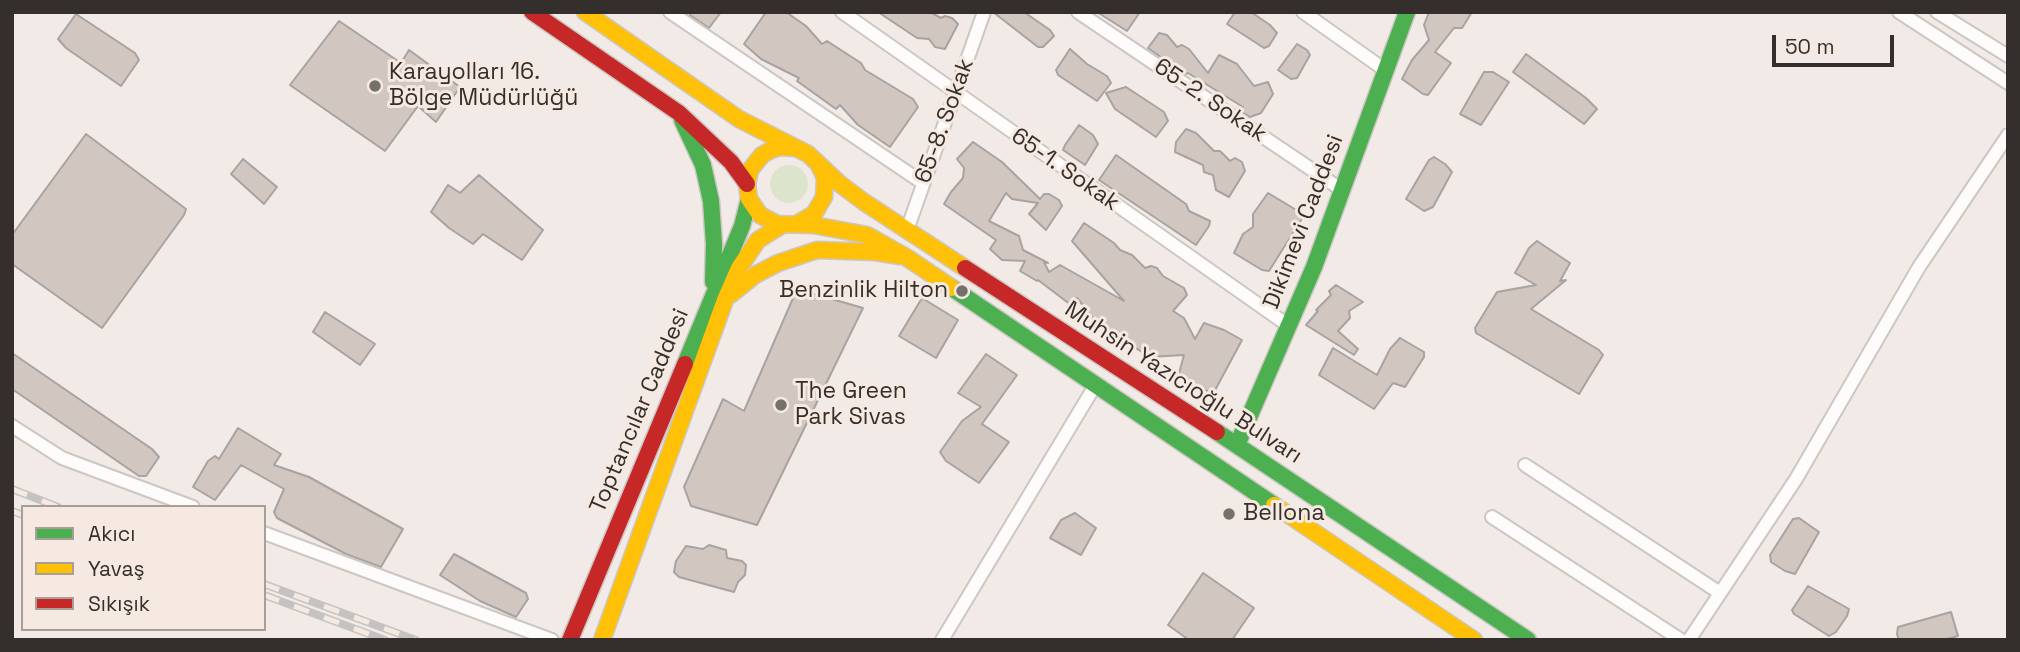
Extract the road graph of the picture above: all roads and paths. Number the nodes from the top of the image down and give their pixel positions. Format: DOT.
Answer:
graph roads {
  1 [pos="532,12"];
  2 [pos="584,12"];
  3 [pos="842,12"];
  4 [pos="984,12"];
  5 [pos="1078,12"];
  6 [pos="1303,12"];
  7 [pos="1407,12"];
  8 [pos="1899,12"];
  9 [pos="1937,12"];
  10 [pos="679,15"];
  11 [pos="2008,56"];
  12 [pos="1385,70"];
  13 [pos="2008,83"];
  14 [pos="955,93"];
  15 [pos="679,113"];
  16 [pos="2008,135"];
  17 [pos="800,149"];
  18 [pos="816,160"];
  19 [pos="923,183"];
  20 [pos="1342,190"];
  21 [pos="748,191"];
  22 [pos="790,224"];
  23 [pos="907,230"];
  24 [pos="906,257"];
  25 [pos="718,301"];
  26 [pos="1289,326"];
  27 [pos="1096,384"];
  28 [pos="12,426"];
  29 [pos="1237,445"];
  30 [pos="1525,465"];
  31 [pos="188,505"];
  32 [pos="1492,517"];
  33 [pos="266,534"];
  34 [pos="1720,593"];
  35 [pos="571,637"];
  36 [pos="552,640"];
  37 [pos="603,640"];
  38 [pos="942,640"];
  39 [pos="1474,640"];
  40 [pos="1528,640"];
  41 [pos="1681,640"];
  42 [pos="1689,640"];
  1 -- 15 [label="main road, Muhsin Yazıcıoğlu Bulvarı"];
  2 -- 17 [label="main road, Muhsin Yazıcıoğlu Bulvarı"];
  3 -- 14 [label="street, 65-1. Sokak"];
  4 -- 14 [label="street, 65-8. Sokak"];
  5 -- 20 [label="street, 65-2. Sokak"];
  6 -- 12 [label="street"];
  7 -- 12 [label="main road, Dikimevi Caddesi"];
  8 -- 13 [label="street"];
  9 -- 11 [label="street"];
  10 -- 19 [label="street"];
  12 -- 20 [label="main road, Dikimevi Caddesi"];
  14 -- 19 [label="street, 65-8. Sokak"];
  14 -- 26 [label="street, 65-1. Sokak"];
  15 -- 21 [label="main road, Muhsin Yazıcıoğlu Bulvarı"];
  15 -- 25 [label="main road"];
  16 -- 34 [label="street"];
  17 -- 18 [label="main road, Muhsin Yazıcıoğlu Bulvarı"];
  17 -- 21 [label="main road"];
  18 -- 22 [label="main road"];
  18 -- 23 [label="main road, Muhsin Yazıcıoğlu Bulvarı"];
  19 -- 23 [label="street, 65-8. Sokak"];
  20 -- 26 [label="main road, Dikimevi Caddesi"];
  21 -- 22 [label="main road, Muhsin Yazıcıoğlu Bulvarı"];
  21 -- 25 [label="main road, Toptancılar Caddesi"];
  22 -- 24 [label="main road, Muhsin Yazıcıoğlu Bulvarı"];
  22 -- 25 [label="main road, Toptancılar Caddesi"];
  23 -- 29 [label="main road, Muhsin Yazıcıoğlu Bulvarı"];
  24 -- 25 [label="main road"];
  24 -- 27 [label="main road, Muhsin Yazıcıoğlu Bulvarı"];
  25 -- 35 [label="main road, Toptancılar Caddesi"];
  25 -- 37 [label="main road, Toptancılar Caddesi"];
  26 -- 29 [label="main road, Dikimevi Caddesi"];
  27 -- 38 [label="street"];
  27 -- 39 [label="main road, Muhsin Yazıcıoğlu Bulvarı"];
  28 -- 31 [label="street"];
  29 -- 40 [label="main road, Muhsin Yazıcıoğlu Bulvarı"];
  30 -- 34 [label="street"];
  32 -- 41 [label="street"];
  33 -- 36 [label="street"];
  34 -- 42 [label="street"];
}
